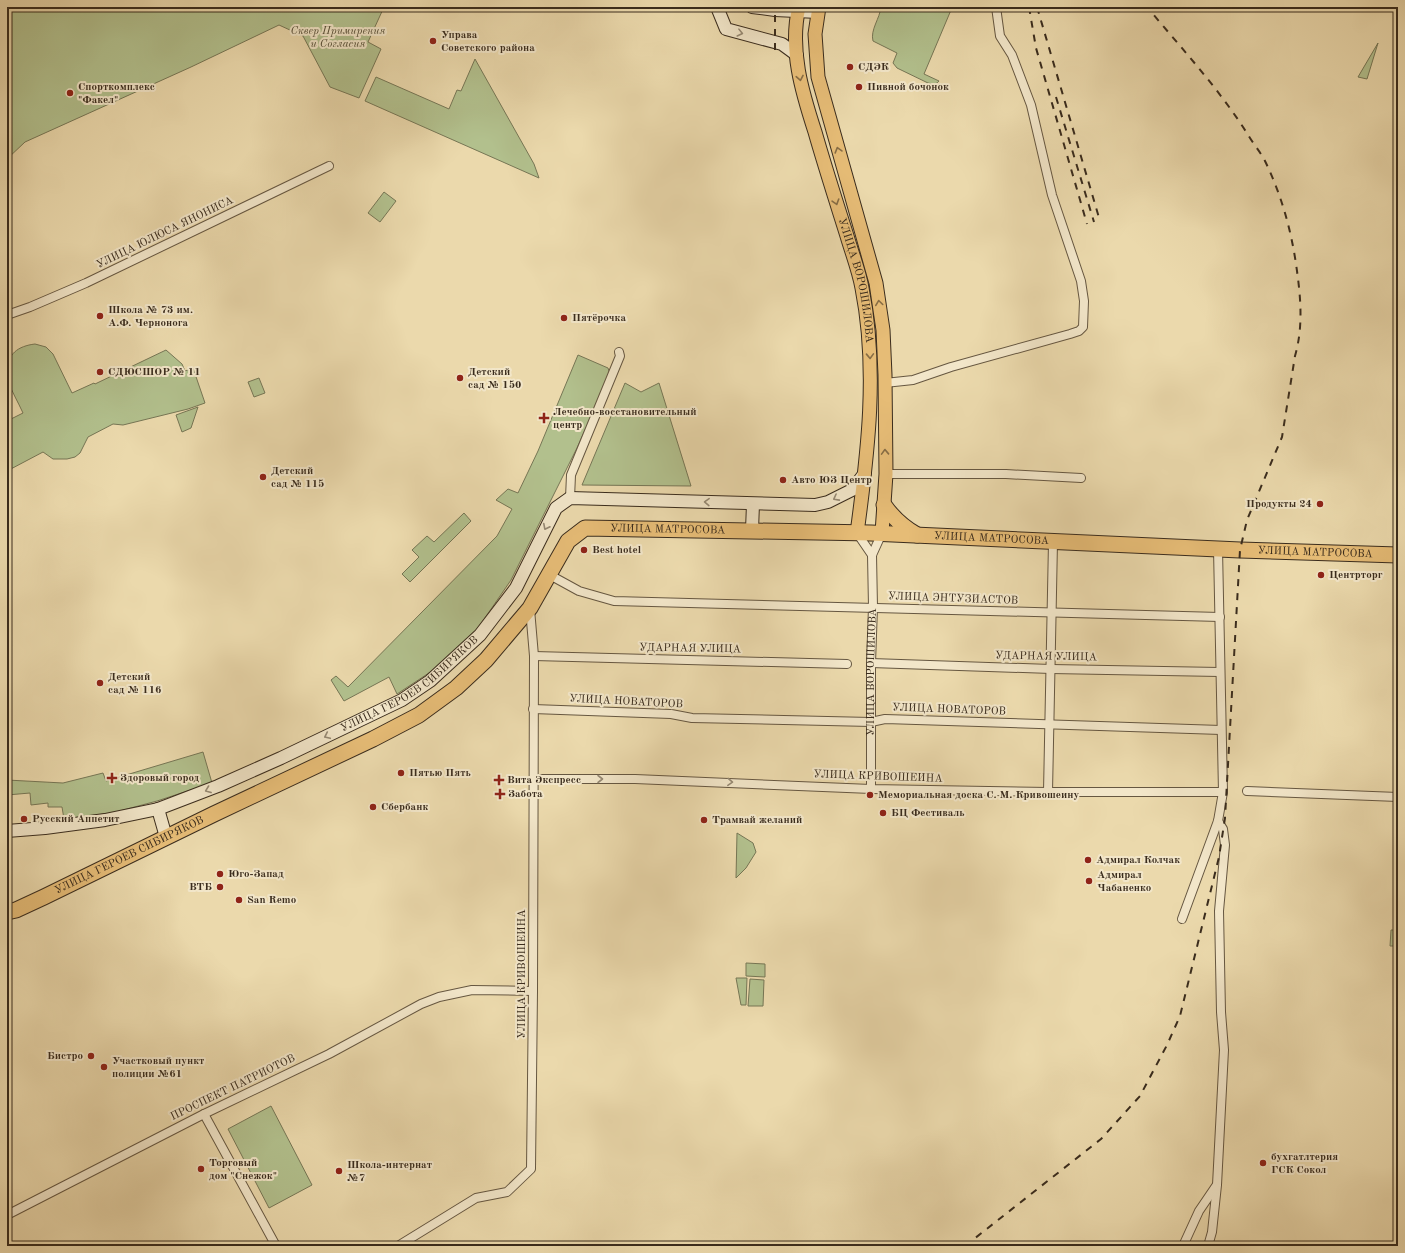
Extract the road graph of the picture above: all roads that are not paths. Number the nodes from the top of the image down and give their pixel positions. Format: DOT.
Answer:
graph roads {
  1 [pos="717,7"];
  2 [pos="752,7"];
  3 [pos="996,7"];
  4 [pos="798,9"];
  5 [pos="819,9"];
  6 [pos="796,55"];
  7 [pos="329,166"];
  8 [pos="7,315"];
  9 [pos="619,352"];
  10 [pos="885,383"];
  11 [pos="865,473"];
  12 [pos="886,474"];
  13 [pos="1080,478"];
  14 [pos="570,498"];
  15 [pos="753,504"];
  16 [pos="884,505"];
  17 [pos="584,528"];
  18 [pos="752,530"];
  19 [pos="857,532"];
  20 [pos="882,533"];
  21 [pos="917,535"];
  22 [pos="1053,542"];
  23 [pos="1218,550"];
  24 [pos="872,555"];
  25 [pos="1398,555"];
  26 [pos="548,574"];
  27 [pos="530,608"];
  28 [pos="873,608"];
  29 [pos="1052,613"];
  30 [pos="1220,617"];
  31 [pos="534,656"];
  32 [pos="871,663"];
  33 [pos="847,664"];
  34 [pos="1051,669"];
  35 [pos="1220,672"];
  36 [pos="533,709"];
  37 [pos="871,722"];
  38 [pos="1049,724"];
  39 [pos="1221,730"];
  40 [pos="533,779"];
  41 [pos="871,789"];
  42 [pos="1246,791"];
  43 [pos="1048,792"];
  44 [pos="1223,792"];
  45 [pos="1398,797"];
  46 [pos="158,809"];
  47 [pos="1218,821"];
  48 [pos="7,831"];
  49 [pos="166,837"];
  50 [pos="10,913"];
  51 [pos="1182,919"];
  52 [pos="533,991"];
  53 [pos="204,1114"];
  54 [pos="1217,1186"];
  55 [pos="7,1215"];
  56 [pos="276,1246"];
  57 [pos="398,1246"];
  58 [pos="1184,1246"];
  59 [pos="1208,1246"];
  1 -- 6 [label="street, one-way"];
  2 -- 4 [label="street"];
  3 -- 10 [label="street"];
  4 -- 5 [label="street"];
  4 -- 6 [label="main road, УЛИЦА ВОРОШИЛОВА"];
  10 -- 5 [label="main road, УЛИЦА ВОРОШИЛОВА, one-way"];
  6 -- 11 [label="main road, УЛИЦА ВОРОШИЛОВА, one-way"];
  7 -- 8 [label="street, УЛИЦА ЮЛЮСА ЯНОНИСА"];
  9 -- 14 [label="street"];
  12 -- 10 [label="main road, УЛИЦА ВОРОШИЛОВА, one-way"];
  11 -- 15 [label="street, one-way"];
  11 -- 19 [label="main road, УЛИЦА ВОРОШИЛОВА"];
  12 -- 13 [label="street"];
  12 -- 16 [label="main road, УЛИЦА ВОРОШИЛОВА"];
  15 -- 14 [label="street, one-way"];
  14 -- 46 [label="street, УЛИЦА ГЕРОЕВ СИБИРЯКОВ, one-way"];
  15 -- 18 [label="street"];
  16 -- 20 [label="main road, УЛИЦА ВОРОШИЛОВА"];
  16 -- 21 [label="highway"];
  17 -- 18 [label="highway, УЛИЦА МАТРОСОВА"];
  17 -- 26 [label="highway, УЛИЦА ГЕРОЕВ СИБИРЯКОВ"];
  18 -- 19 [label="highway, УЛИЦА МАТРОСОВА"];
  19 -- 20 [label="highway, УЛИЦА МАТРОСОВА"];
  19 -- 24 [label="street"];
  20 -- 21 [label="highway, УЛИЦА МАТРОСОВА"];
  20 -- 24 [label="street, УЛИЦА ВОРОШИЛОВА"];
  21 -- 22 [label="highway, УЛИЦА МАТРОСОВА"];
  22 -- 23 [label="highway, УЛИЦА МАТРОСОВА"];
  22 -- 29 [label="street"];
  23 -- 25 [label="highway, УЛИЦА МАТРОСОВА"];
  23 -- 30 [label="street"];
  24 -- 28 [label="street, УЛИЦА ВОРОШИЛОВА"];
  26 -- 27 [label="highway, УЛИЦА ГЕРОЕВ СИБИРЯКОВ"];
  26 -- 28 [label="street, УЛИЦА ЭНТУЗИАСТОВ"];
  27 -- 31 [label="street, УЛИЦА КРИВОШЕИНА"];
  27 -- 49 [label="highway, УЛИЦА ГЕРОЕВ СИБИРЯКОВ"];
  28 -- 29 [label="street, УЛИЦА ЭНТУЗИАСТОВ"];
  28 -- 32 [label="street, УЛИЦА ВОРОШИЛОВА"];
  29 -- 30 [label="street, УЛИЦА ЭНТУЗИАСТОВ"];
  29 -- 34 [label="street"];
  30 -- 35 [label="street"];
  31 -- 33 [label="street, УДАРНАЯ УЛИЦА"];
  31 -- 36 [label="street, УЛИЦА КРИВОШЕИНА"];
  32 -- 34 [label="street, УДАРНАЯ УЛИЦА"];
  32 -- 37 [label="street, УЛИЦА ВОРОШИЛОВА"];
  34 -- 35 [label="street, УДАРНАЯ УЛИЦА"];
  34 -- 38 [label="street"];
  35 -- 39 [label="street"];
  36 -- 37 [label="street, УЛИЦА НОВАТОРОВ"];
  36 -- 40 [label="street, УЛИЦА КРИВОШЕИНА"];
  37 -- 38 [label="street, УЛИЦА НОВАТОРОВ"];
  37 -- 41 [label="street, УЛИЦА ВОРОШИЛОВА"];
  38 -- 39 [label="street, УЛИЦА НОВАТОРОВ"];
  38 -- 43 [label="street"];
  39 -- 44 [label="street"];
  40 -- 41 [label="street, УЛИЦА КРИВОШЕИНА, one-way"];
  40 -- 52 [label="street, УЛИЦА КРИВОШЕИНА"];
  41 -- 43 [label="street, УЛИЦА КРИВОШЕИНА"];
  42 -- 45 [label="street"];
  43 -- 44 [label="street, УЛИЦА КРИВОШЕИНА"];
  44 -- 47 [label="street"];
  46 -- 48 [label="street, УЛИЦА ГЕРОЕВ СИБИРЯКОВ"];
  46 -- 49 [label="street"];
  47 -- 51 [label="street"];
  47 -- 54 [label="street"];
  49 -- 50 [label="highway, УЛИЦА ГЕРОЕВ СИБИРЯКОВ"];
  52 -- 53 [label="street, ПРОСПЕКТ ПАТРИОТОВ"];
  52 -- 57 [label="street, УЛИЦА КРИВОШЕИНА"];
  53 -- 55 [label="street, ПРОСПЕКТ ПАТРИОТОВ"];
  53 -- 56 [label="street"];
  54 -- 58 [label="street"];
  54 -- 59 [label="street"];
}
